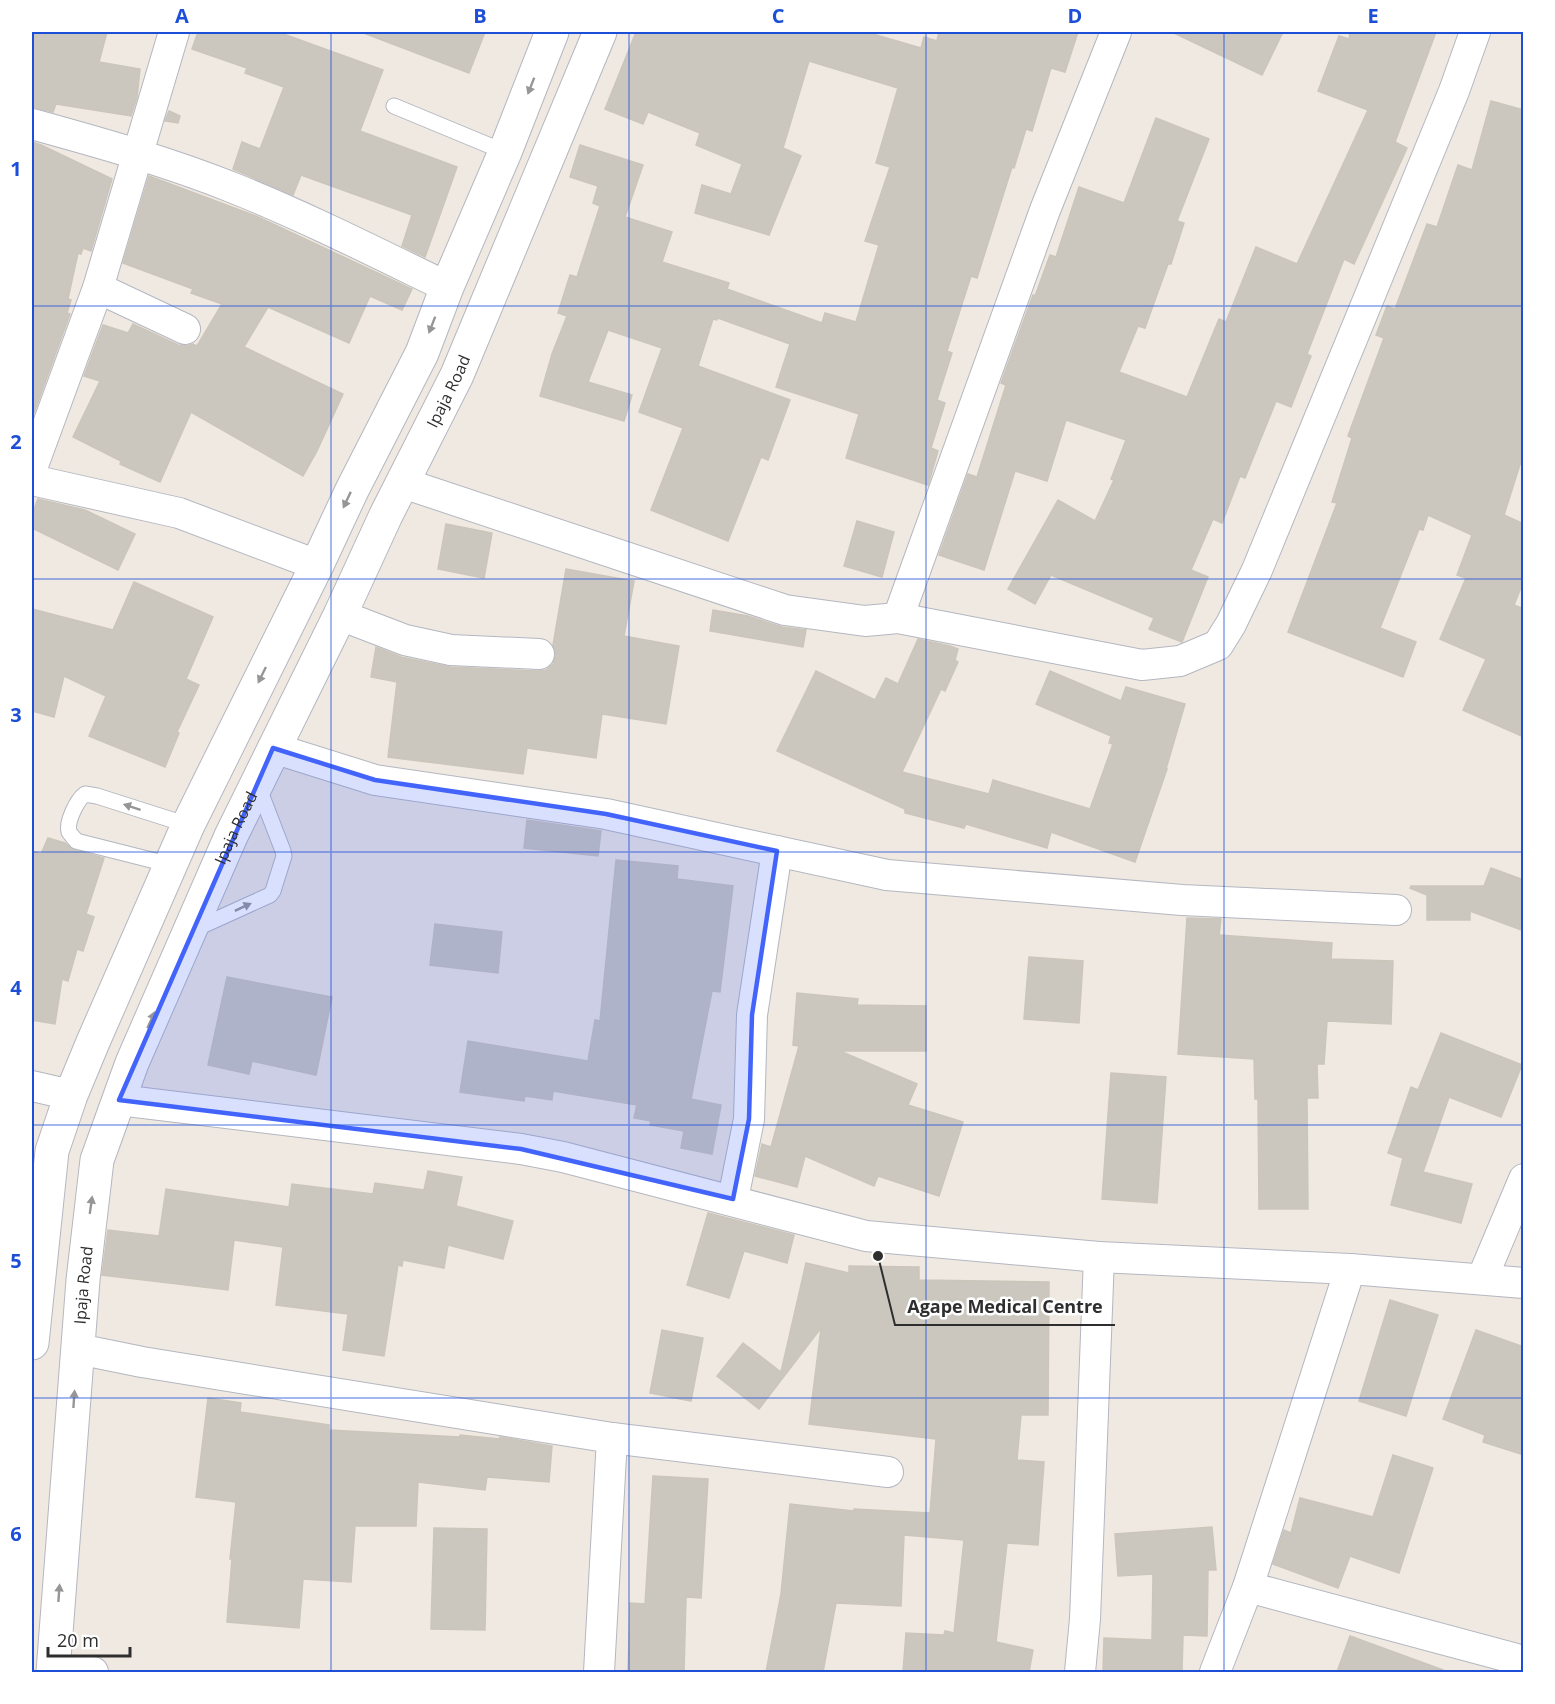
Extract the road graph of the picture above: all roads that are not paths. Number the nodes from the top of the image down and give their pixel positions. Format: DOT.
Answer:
graph roads {
  1 [pos="174,32"];
  2 [pos="552,32"];
  3 [pos="600,32"];
  4 [pos="1116,32"];
  5 [pos="1475,32"];
  6 [pos="394,106"];
  7 [pos="32,124"];
  8 [pos="505,152"];
  9 [pos="137,153"];
  10 [pos="447,287"];
  11 [pos="98,288"];
  12 [pos="185,329"];
  13 [pos="32,468"];
  14 [pos="32,480"];
  15 [pos="403,483"];
  16 [pos="317,565"];
  17 [pos="340,615"];
  18 [pos="898,618"];
  19 [pos="539,654"];
  20 [pos="273,748"];
  21 [pos="219,762"];
  22 [pos="257,783"];
  23 [pos="188,825"];
  24 [pos="777,851"];
  25 [pos="171,866"];
  26 [pos="1396,910"];
  27 [pos="190,932"];
  28 [pos="32,1086"];
  29 [pos="72,1095"];
  30 [pos="119,1100"];
  31 [pos="1524,1179"];
  32 [pos="733,1200"];
  33 [pos="1099,1257"];
  34 [pos="1350,1269"];
  35 [pos="1482,1278"];
  36 [pos="1524,1283"];
  37 [pos="32,1343"];
  38 [pos="78,1349"];
  39 [pos="612,1438"];
  40 [pos="888,1472"];
  41 [pos="1248,1587"];
  42 [pos="1524,1661"];
  43 [pos="53,1671"];
  44 [pos="93,1672"];
  45 [pos="599,1672"];
  46 [pos="1080,1672"];
  47 [pos="1215,1672"];
  1 -- 9 [label="street"];
  2 -- 8 [label="main road, one-way"];
  3 -- 15 [label="main road, Ipaja Road"];
  4 -- 18 [label="street"];
  5 -- 18 [label="street"];
  6 -- 8 [label="lane"];
  7 -- 9 [label="street"];
  8 -- 10 [label="main road"];
  9 -- 10 [label="street"];
  9 -- 11 [label="street"];
  10 -- 16 [label="main road, one-way"];
  11 -- 12 [label="street"];
  11 -- 13 [label="street"];
  14 -- 16 [label="street"];
  15 -- 17 [label="main road, Ipaja Road"];
  15 -- 18 [label="street"];
  16 -- 21 [label="main road, one-way"];
  17 -- 19 [label="street"];
  17 -- 20 [label="main road, Ipaja Road"];
  20 -- 22 [label="main road, Ipaja Road"];
  20 -- 24 [label="street"];
  21 -- 22 [label="main road"];
  21 -- 23 [label="main road"];
  22 -- 27 [label="main road, Ipaja Road"];
  27 -- 22 [label="lane, one-way"];
  23 -- 25 [label="main road"];
  23 -- 25 [label="lane, one-way"];
  24 -- 26 [label="street"];
  24 -- 32 [label="street"];
  25 -- 29 [label="main road"];
  30 -- 27 [label="main road, Ipaja Road, one-way"];
  28 -- 29 [label="street"];
  29 -- 37 [label="main road"];
  30 -- 32 [label="street"];
  38 -- 30 [label="main road, Ipaja Road, one-way"];
  31 -- 35 [label="street"];
  32 -- 33 [label="street"];
  33 -- 34 [label="street"];
  33 -- 46 [label="street"];
  34 -- 35 [label="street"];
  34 -- 41 [label="street"];
  35 -- 36 [label="street"];
  38 -- 39 [label="street"];
  43 -- 38 [label="main road, Ipaja Road, one-way"];
  39 -- 40 [label="street"];
  39 -- 45 [label="street"];
  41 -- 42 [label="street"];
  41 -- 47 [label="street"];
  43 -- 44 [label="street"];
}
